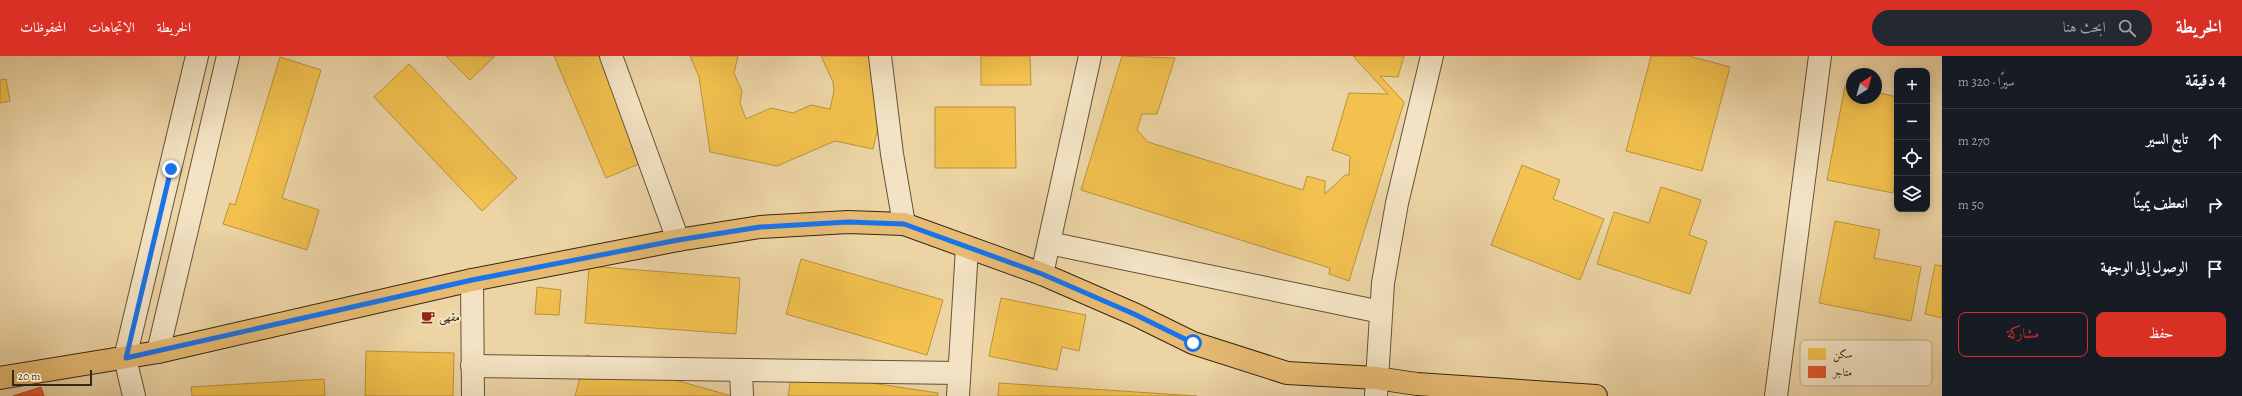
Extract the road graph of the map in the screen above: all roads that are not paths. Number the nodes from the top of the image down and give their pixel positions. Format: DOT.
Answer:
graph roads {
  1 [pos="198,56"];
  2 [pos="228,56"];
  3 [pos="611,56"];
  4 [pos="880,56"];
  5 [pos="1090,56"];
  6 [pos="1432,56"];
  7 [pos="1820,56"];
  8 [pos="904,224"];
  9 [pos="678,240"];
  10 [pos="1049,243"];
  11 [pos="967,248"];
  12 [pos="1042,274"];
  13 [pos="472,280"];
  14 [pos="1381,312"];
  15 [pos="158,352"];
  16 [pos="126,358"];
  17 [pos="472,366"];
  18 [pos="741,371"];
  19 [pos="959,374"];
  20 [pos="0,378"];
  21 [pos="1376,387"];
  22 [pos="134,396"];
  23 [pos="473,396"];
  24 [pos="742,396"];
  25 [pos="958,396"];
  26 [pos="1596,396"];
  27 [pos="1776,396"];
  1 -- 16 [label="street"];
  2 -- 15 [label="street"];
  3 -- 9 [label="street"];
  4 -- 8 [label="street"];
  5 -- 10 [label="street"];
  6 -- 14 [label="street"];
  7 -- 27 [label="street"];
  8 -- 9 [label="main road"];
  8 -- 11 [label="main road"];
  9 -- 13 [label="main road"];
  10 -- 12 [label="street"];
  10 -- 14 [label="street"];
  11 -- 12 [label="main road"];
  11 -- 19 [label="street"];
  12 -- 21 [label="main road"];
  13 -- 15 [label="main road"];
  13 -- 17 [label="street"];
  14 -- 21 [label="street"];
  15 -- 16 [label="main road"];
  16 -- 20 [label="main road"];
  16 -- 22 [label="street"];
  17 -- 18 [label="street"];
  17 -- 23 [label="street"];
  18 -- 19 [label="street"];
  18 -- 24 [label="street"];
  19 -- 25 [label="street"];
  21 -- 26 [label="main road"];
}
